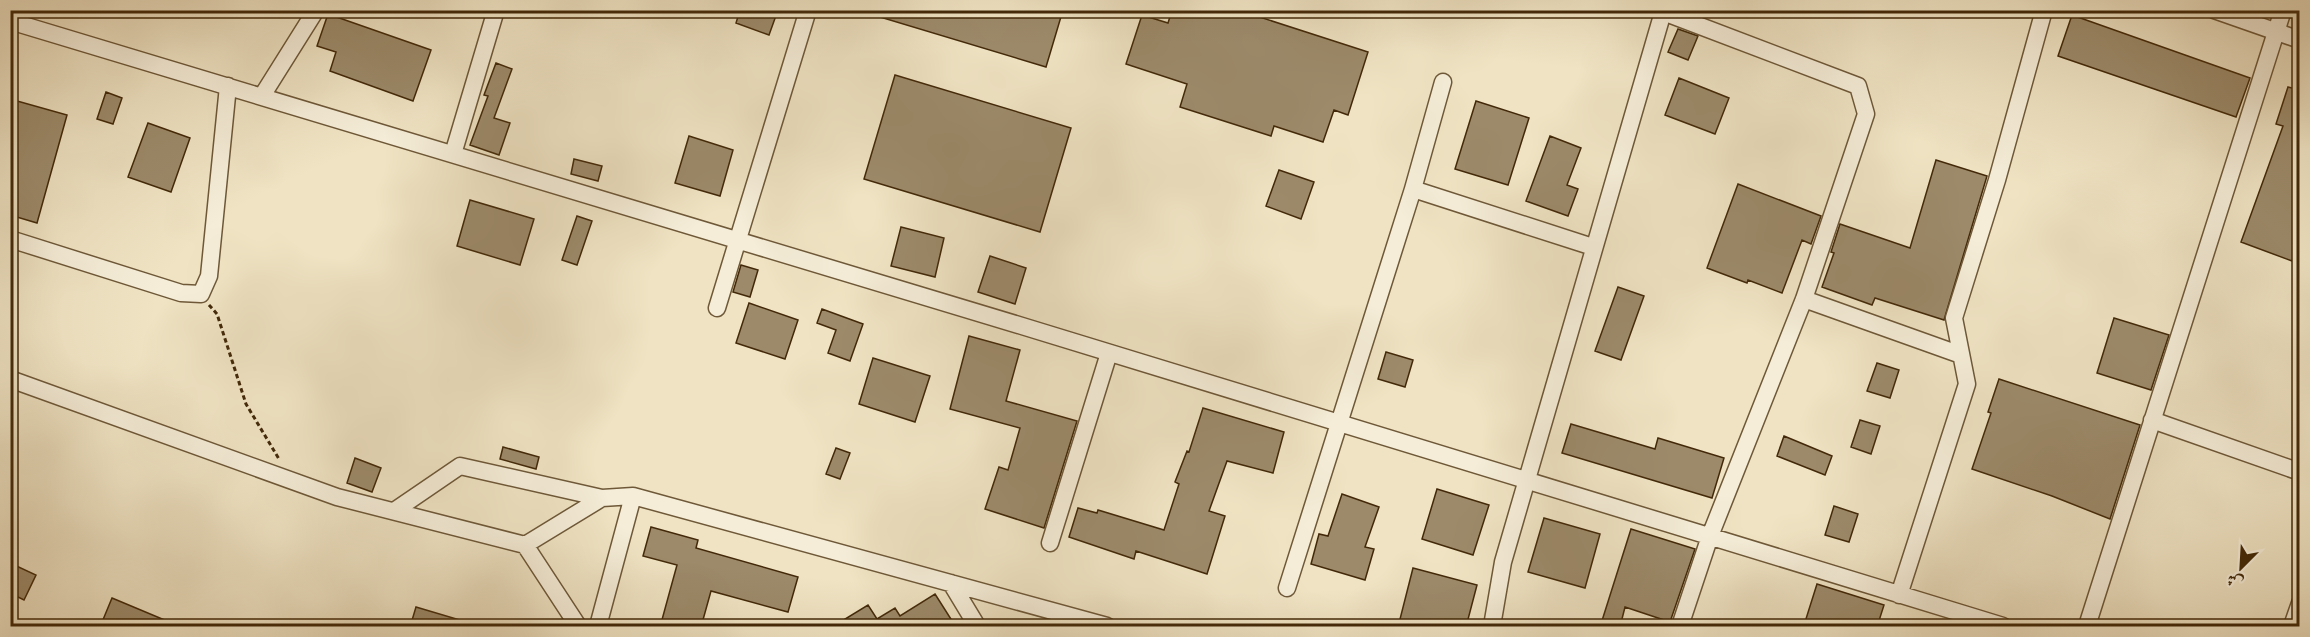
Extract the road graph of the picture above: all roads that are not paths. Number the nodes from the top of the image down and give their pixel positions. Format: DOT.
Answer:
graph roads {
  1 [pos="316,10"];
  2 [pos="496,10"];
  3 [pos="808,10"];
  4 [pos="2044,10"];
  5 [pos="2214,10"];
  6 [pos="2283,10"];
  7 [pos="1660,11"];
  8 [pos="10,21"];
  9 [pos="2276,32"];
  10 [pos="2300,40"];
  11 [pos="1443,82"];
  12 [pos="228,86"];
  13 [pos="262,96"];
  14 [pos="453,154"];
  15 [pos="1413,189"];
  16 [pos="10,239"];
  17 [pos="738,240"];
  18 [pos="1593,247"];
  19 [pos="1804,299"];
  20 [pos="717,308"];
  21 [pos="1109,352"];
  22 [pos="1961,355"];
  23 [pos="10,379"];
  24 [pos="2152,420"];
  25 [pos="1338,422"];
  26 [pos="2300,472"];
  27 [pos="1527,480"];
  28 [pos="633,496"];
  29 [pos="602,498"];
  30 [pos="394,512"];
  31 [pos="1710,536"];
  32 [pos="1050,543"];
  33 [pos="525,545"];
  34 [pos="951,583"];
  35 [pos="1287,588"];
  36 [pos="1899,594"];
  37 [pos="2300,603"];
  38 [pos="578,627"];
  39 [pos="598,627"];
  40 [pos="977,627"];
  41 [pos="1107,627"];
  42 [pos="1492,627"];
  43 [pos="1680,627"];
  44 [pos="2003,627"];
  45 [pos="2087,627"];
  46 [pos="2292,627"];
  1 -- 13 [label="street"];
  2 -- 14 [label="street"];
  3 -- 17 [label="street"];
  4 -- 22 [label="street"];
  5 -- 9 [label="street"];
  6 -- 9 [label="street"];
  7 -- 18 [label="street"];
  7 -- 19 [label="street"];
  8 -- 12 [label="street"];
  9 -- 10 [label="street"];
  9 -- 24 [label="street"];
  11 -- 15 [label="street"];
  12 -- 13 [label="street"];
  12 -- 16 [label="street"];
  13 -- 14 [label="street"];
  14 -- 17 [label="street"];
  15 -- 18 [label="street"];
  15 -- 25 [label="street"];
  17 -- 20 [label="street"];
  17 -- 21 [label="street"];
  18 -- 27 [label="street"];
  19 -- 22 [label="street"];
  19 -- 31 [label="street"];
  21 -- 25 [label="street"];
  21 -- 32 [label="street"];
  22 -- 36 [label="street"];
  23 -- 30 [label="street"];
  24 -- 26 [label="street"];
  24 -- 45 [label="street"];
  25 -- 27 [label="street"];
  25 -- 35 [label="street"];
  27 -- 31 [label="street"];
  27 -- 42 [label="street"];
  28 -- 29 [label="street"];
  28 -- 34 [label="street"];
  28 -- 39 [label="street"];
  29 -- 30 [label="street"];
  29 -- 33 [label="street"];
  30 -- 33 [label="street"];
  31 -- 36 [label="street"];
  31 -- 43 [label="street"];
  33 -- 38 [label="street"];
  34 -- 40 [label="street"];
  34 -- 41 [label="street"];
  36 -- 44 [label="street"];
  37 -- 46 [label="street"];
}
